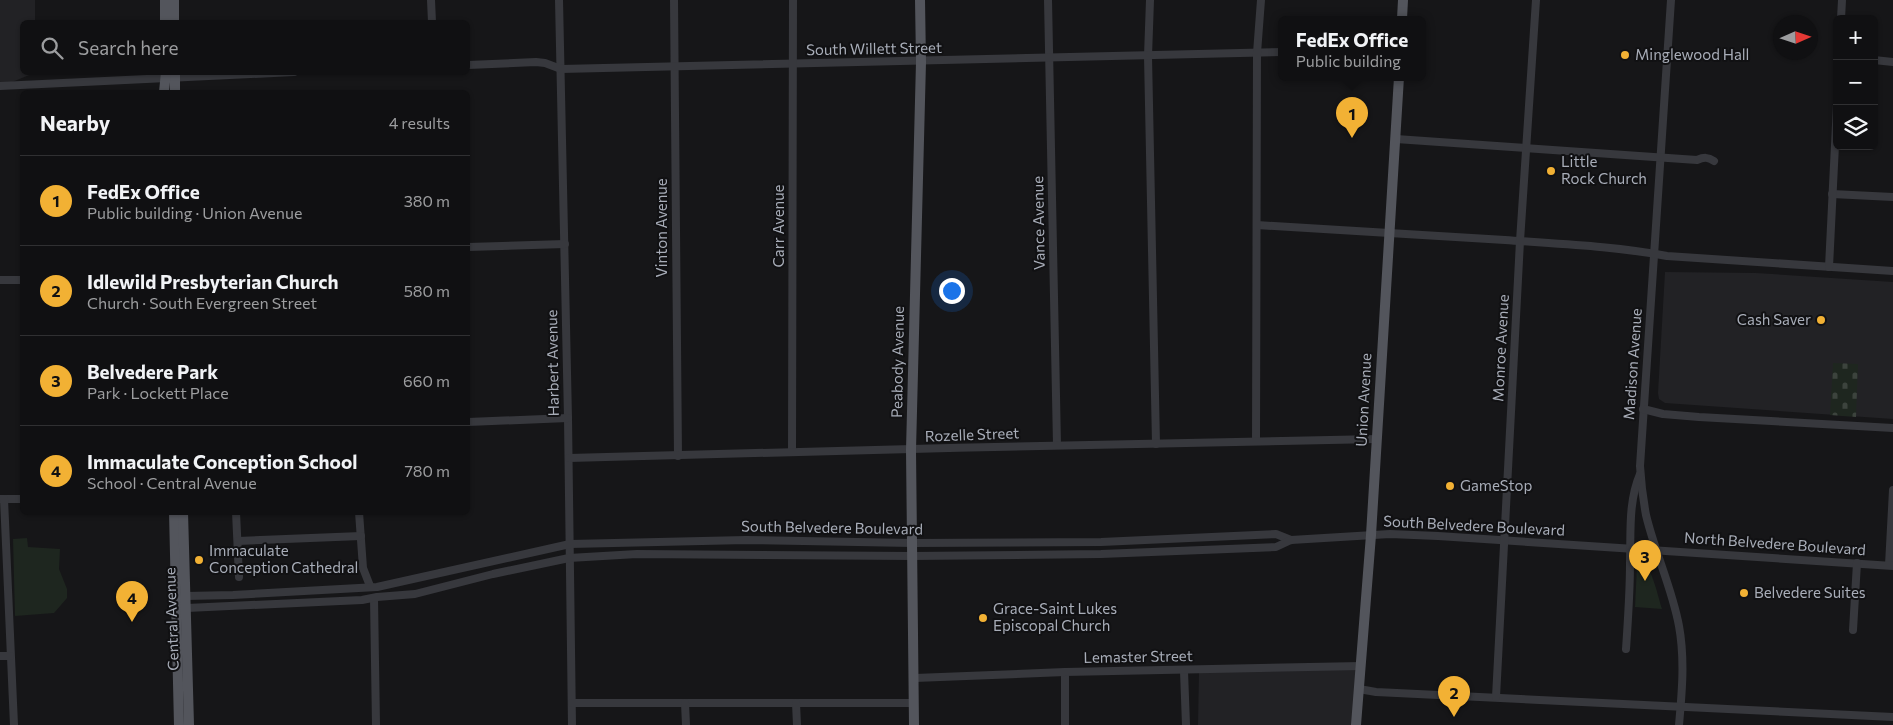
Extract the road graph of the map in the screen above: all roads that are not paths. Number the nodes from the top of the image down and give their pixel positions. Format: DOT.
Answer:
graph roads {
  1 [pos="165,0"];
  2 [pos="174,0"];
  3 [pos="431,0"];
  4 [pos="559,0"];
  5 [pos="674,0"];
  6 [pos="793,0"];
  7 [pos="920,0"];
  8 [pos="1048,0"];
  9 [pos="1150,0"];
  10 [pos="1261,0"];
  11 [pos="1403,0"];
  12 [pos="1536,0"];
  13 [pos="1671,0"];
  14 [pos="1842,0"];
  15 [pos="1841,15"];
  16 [pos="1402,16"];
  17 [pos="166,20"];
  18 [pos="174,20"];
  19 [pos="432,20"];
  20 [pos="1278,52"];
  21 [pos="1257,53"];
  22 [pos="1148,56"];
  23 [pos="1049,58"];
  24 [pos="1878,60"];
  25 [pos="921,62"];
  26 [pos="1893,62"];
  27 [pos="470,65"];
  28 [pos="793,65"];
  29 [pos="675,68"];
  30 [pos="561,69"];
  31 [pos="171,75"];
  32 [pos="1399,81"];
  33 [pos="0,86"];
  34 [pos="30,89"];
  35 [pos="165,90"];
  36 [pos="175,90"];
  37 [pos="1837,105"];
  38 [pos="1396,139"];
  39 [pos="1526,148"];
  40 [pos="1660,157"];
  41 [pos="1716,161"];
  42 [pos="1832,194"];
  43 [pos="1893,197"];
  44 [pos="1257,226"];
  45 [pos="1389,232"];
  46 [pos="1520,241"];
  47 [pos="564,244"];
  48 [pos="470,246"];
  49 [pos="1654,254"];
  50 [pos="1829,267"];
  51 [pos="1893,272"];
  52 [pos="0,280"];
  53 [pos="20,280"];
  54 [pos="1643,409"];
  55 [pos="568,418"];
  56 [pos="470,422"];
  57 [pos="1893,428"];
  58 [pos="1377,439"];
  59 [pos="1256,441"];
  60 [pos="1156,444"];
  61 [pos="1057,446"];
  62 [pos="911,450"];
  63 [pos="792,452"];
  64 [pos="678,456"];
  65 [pos="569,458"];
  66 [pos="1641,471"];
  67 [pos="1893,490"];
  68 [pos="2,499"];
  69 [pos="20,499"];
  70 [pos="174,515"];
  71 [pos="184,515"];
  72 [pos="236,515"];
  73 [pos="359,515"];
  74 [pos="1372,535"];
  75 [pos="361,536"];
  76 [pos="746,540"];
  77 [pos="1291,540"];
  78 [pos="1504,540"];
  79 [pos="238,542"];
  80 [pos="912,543"];
  81 [pos="570,544"];
  82 [pos="1631,548"];
  83 [pos="1656,550"];
  84 [pos="746,555"];
  85 [pos="912,556"];
  86 [pos="569,558"];
  87 [pos="1858,563"];
  88 [pos="1891,566"];
  89 [pos="239,577"];
  90 [pos="372,587"];
  91 [pos="186,596"];
  92 [pos="375,598"];
  93 [pos="177,604"];
  94 [pos="187,608"];
  95 [pos="1853,630"];
  96 [pos="1626,648"];
  97 [pos="0,656"];
  98 [pos="10,656"];
  99 [pos="1361,666"];
  100 [pos="1184,671"];
  101 [pos="1065,672"];
  102 [pos="914,678"];
  103 [pos="1359,689"];
  104 [pos="1496,697"];
  105 [pos="572,703"];
  106 [pos="685,703"];
  107 [pos="796,703"];
  108 [pos="914,703"];
  109 [pos="1681,707"];
  110 [pos="1893,717"];
  111 [pos="14,725"];
  112 [pos="179,725"];
  113 [pos="189,725"];
  114 [pos="376,725"];
  115 [pos="572,725"];
  116 [pos="686,725"];
  117 [pos="797,725"];
  118 [pos="914,725"];
  119 [pos="1065,725"];
  120 [pos="1186,725"];
  121 [pos="1356,725"];
  122 [pos="1679,725"];
  1 -- 17 [label="main road"];
  2 -- 18 [label="main road"];
  3 -- 19 [label="street"];
  4 -- 30 [label="street, Harbert Avenue"];
  5 -- 29 [label="street, Vinton Avenue"];
  6 -- 28 [label="street, Carr Avenue"];
  7 -- 25 [label="main road, Peabody Avenue"];
  8 -- 23 [label="street, Vance Avenue"];
  9 -- 22 [label="street"];
  10 -- 21 [label="street"];
  11 -- 16 [label="main road"];
  12 -- 39 [label="street, Monroe Avenue"];
  13 -- 40 [label="street, Madison Avenue"];
  14 -- 15 [label="street"];
  20 -- 21 [label="street, South Willett Street"];
  21 -- 22 [label="street, South Willett Street"];
  21 -- 44 [label="street"];
  22 -- 23 [label="street, South Willett Street"];
  22 -- 60 [label="street"];
  23 -- 25 [label="street, South Willett Street"];
  23 -- 61 [label="street, Vance Avenue"];
  24 -- 26 [label="street"];
  25 -- 28 [label="street, South Willett Street"];
  25 -- 62 [label="main road, Peabody Avenue"];
  27 -- 30 [label="street, South Willett Street"];
  28 -- 29 [label="street, South Willett Street"];
  28 -- 63 [label="street, Carr Avenue"];
  29 -- 30 [label="street, South Willett Street"];
  29 -- 64 [label="street, Vinton Avenue"];
  30 -- 47 [label="street, Harbert Avenue"];
  31 -- 34 [label="street"];
  31 -- 35 [label="main road"];
  31 -- 36 [label="main road"];
  32 -- 38 [label="main road, Union Avenue"];
  33 -- 34 [label="street"];
  37 -- 42 [label="street"];
  38 -- 39 [label="street"];
  38 -- 45 [label="main road, Union Avenue"];
  39 -- 40 [label="street"];
  39 -- 46 [label="street, Monroe Avenue"];
  40 -- 41 [label="street"];
  40 -- 49 [label="street, Madison Avenue"];
  42 -- 43 [label="street"];
  42 -- 50 [label="street"];
  44 -- 45 [label="street"];
  44 -- 59 [label="street"];
  45 -- 46 [label="street"];
  45 -- 58 [label="main road, Union Avenue"];
  46 -- 49 [label="street"];
  46 -- 78 [label="street, Monroe Avenue"];
  47 -- 48 [label="street"];
  47 -- 55 [label="street, Harbert Avenue"];
  49 -- 50 [label="street"];
  49 -- 54 [label="street, Madison Avenue"];
  50 -- 51 [label="street"];
  52 -- 53 [label="street"];
  54 -- 57 [label="street"];
  54 -- 66 [label="street, Madison Avenue"];
  55 -- 56 [label="street"];
  55 -- 65 [label="street, Harbert Avenue"];
  58 -- 59 [label="street, Rozelle Street"];
  58 -- 74 [label="main road, Union Avenue"];
  59 -- 60 [label="street, Rozelle Street"];
  60 -- 61 [label="street, Rozelle Street"];
  61 -- 62 [label="street, Rozelle Street"];
  62 -- 63 [label="street, Rozelle Street"];
  62 -- 80 [label="main road, Peabody Avenue"];
  63 -- 64 [label="street, Rozelle Street"];
  64 -- 65 [label="street, Rozelle Street"];
  65 -- 81 [label="street, Harbert Avenue"];
  66 -- 82 [label="street"];
  66 -- 83 [label="street, Madison Avenue"];
  67 -- 88 [label="street"];
  68 -- 69 [label="street"];
  68 -- 98 [label="street"];
  70 -- 93 [label="main road, Central Avenue"];
  71 -- 91 [label="main road, Central Avenue"];
  72 -- 79 [label="street"];
  73 -- 75 [label="street"];
  74 -- 77 [label="street, South Belvedere Boulevard"];
  74 -- 78 [label="street, South Belvedere Boulevard"];
  74 -- 99 [label="main road, Union Avenue"];
  75 -- 79 [label="street"];
  75 -- 90 [label="street"];
  76 -- 80 [label="street, South Belvedere Boulevard"];
  76 -- 81 [label="street, South Belvedere Boulevard"];
  76 -- 84 [label="street"];
  77 -- 80 [label="street, South Belvedere Boulevard"];
  77 -- 85 [label="street, South Belvedere Boulevard"];
  78 -- 82 [label="street, South Belvedere Boulevard"];
  78 -- 104 [label="street, Monroe Avenue"];
  79 -- 89 [label="street"];
  80 -- 85 [label="main road, Peabody Avenue"];
  81 -- 86 [label="street, Harbert Avenue"];
  81 -- 90 [label="street, South Belvedere Boulevard"];
  82 -- 83 [label="street, South Belvedere Boulevard"];
  82 -- 96 [label="street"];
  83 -- 87 [label="street, North Belvedere Boulevard"];
  83 -- 109 [label="street, Madison Avenue"];
  84 -- 85 [label="street, South Belvedere Boulevard"];
  84 -- 86 [label="street, South Belvedere Boulevard"];
  85 -- 102 [label="main road, Peabody Avenue"];
  86 -- 92 [label="street, South Belvedere Boulevard"];
  86 -- 105 [label="street, Harbert Avenue"];
  87 -- 88 [label="street, North Belvedere Boulevard"];
  87 -- 95 [label="street"];
  90 -- 91 [label="street, South Belvedere Boulevard"];
  90 -- 92 [label="street"];
  91 -- 93 [label="street"];
  91 -- 94 [label="main road, Central Avenue"];
  92 -- 94 [label="street, South Belvedere Boulevard"];
  92 -- 114 [label="street"];
  93 -- 94 [label="street, South Belvedere Boulevard"];
  93 -- 112 [label="main road, Central Avenue"];
  94 -- 113 [label="main road, Central Avenue"];
  97 -- 98 [label="street"];
  98 -- 111 [label="street"];
  99 -- 100 [label="street, Lemaster Street"];
  99 -- 103 [label="main road, Union Avenue"];
  100 -- 101 [label="street, Lemaster Street"];
  100 -- 120 [label="street"];
  101 -- 102 [label="street, Lemaster Street"];
  101 -- 119 [label="street"];
  102 -- 108 [label="main road, Peabody Avenue"];
  103 -- 104 [label="street"];
  103 -- 121 [label="main road, Union Avenue"];
  104 -- 109 [label="street"];
  105 -- 106 [label="street"];
  105 -- 115 [label="street, Harbert Avenue"];
  106 -- 107 [label="street"];
  106 -- 116 [label="street"];
  107 -- 108 [label="street"];
  107 -- 117 [label="street"];
  108 -- 118 [label="main road, Peabody Avenue"];
  109 -- 110 [label="street"];
  109 -- 122 [label="street, Madison Avenue"];
}
